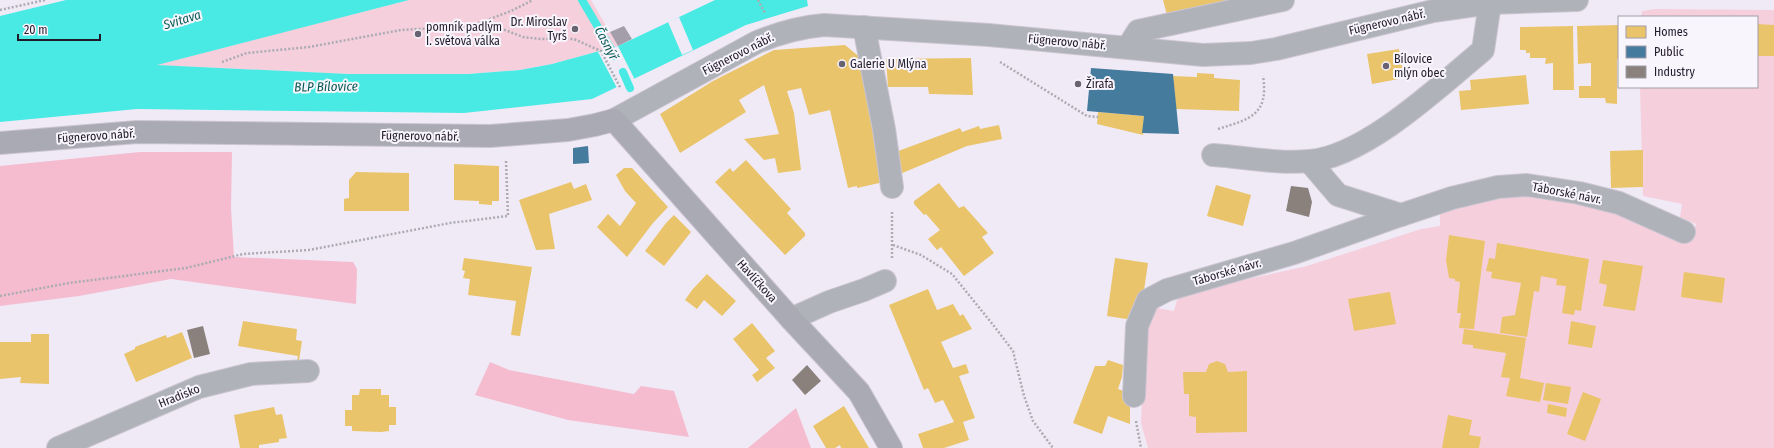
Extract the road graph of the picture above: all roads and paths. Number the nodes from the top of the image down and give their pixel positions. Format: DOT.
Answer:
graph roads {
  1 [pos="45,0"];
  2 [pos="533,0"];
  3 [pos="758,0"];
  4 [pos="1283,0"];
  5 [pos="1577,0"];
  6 [pos="1490,3"];
  7 [pos="763,9"];
  8 [pos="0,10"];
  9 [pos="1399,10"];
  10 [pos="471,26"];
  11 [pos="864,27"];
  12 [pos="1128,47"];
  13 [pos="601,51"];
  14 [pos="1259,52"];
  15 [pos="993,58"];
  16 [pos="222,62"];
  17 [pos="1098,117"];
  18 [pos="614,120"];
  19 [pos="1216,130"];
  20 [pos="0,143"];
  21 [pos="506,154"];
  22 [pos="1213,155"];
  23 [pos="1309,161"];
  24 [pos="892,187"];
  25 [pos="1401,215"];
  26 [pos="1684,232"];
  27 [pos="886,281"];
  28 [pos="0,296"];
  29 [pos="791,319"];
  30 [pos="308,371"];
  31 [pos="1134,396"];
  32 [pos="58,448"];
  33 [pos="891,448"];
  34 [pos="1053,448"];
  1 -- 8 [label="path"];
  2 -- 10 [label="path"];
  3 -- 7 [label="path"];
  4 -- 12 [label="street"];
  5 -- 6 [label="street, Fügnerovo nábř."];
  6 -- 9 [label="street, Fügnerovo nábř."];
  6 -- 23 [label="street"];
  9 -- 14 [label="street, Fügnerovo nábř."];
  10 -- 13 [label="path"];
  10 -- 16 [label="path"];
  11 -- 12 [label="street, Fügnerovo nábř."];
  11 -- 18 [label="street, Fügnerovo nábř."];
  11 -- 24 [label="street"];
  12 -- 14 [label="street, Fügnerovo nábř."];
  14 -- 19 [label="path"];
  15 -- 17 [label="path"];
  18 -- 20 [label="main road, Fügnerovo nábř."];
  18 -- 29 [label="main road, Havlíčkova"];
  21 -- 28 [label="path"];
  22 -- 23 [label="street"];
  23 -- 25 [label="street"];
  24 -- 34 [label="path"];
  25 -- 26 [label="street, Táborské návr."];
  25 -- 31 [label="street, Táborské návr."];
  27 -- 29 [label="street"];
  29 -- 33 [label="main road, Havlíčkova"];
  30 -- 32 [label="street, Hradisko"];
}
